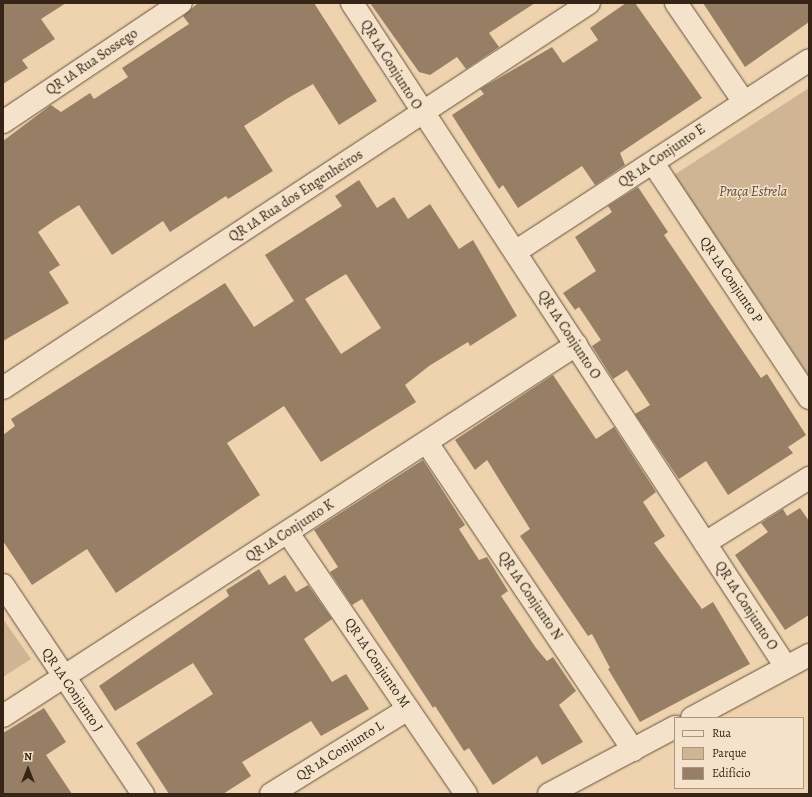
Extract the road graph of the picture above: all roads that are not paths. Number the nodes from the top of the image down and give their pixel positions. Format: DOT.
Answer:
graph roads {
  1 [pos="181,3"];
  2 [pos="352,3"];
  3 [pos="589,3"];
  4 [pos="676,3"];
  5 [pos="809,60"];
  6 [pos="744,102"];
  7 [pos="422,114"];
  8 [pos="3,122"];
  9 [pos="653,163"];
  10 [pos="515,252"];
  11 [pos="576,345"];
  12 [pos="3,388"];
  13 [pos="809,398"];
  14 [pos="427,442"];
  15 [pos="809,478"];
  16 [pos="288,532"];
  17 [pos="705,543"];
  18 [pos="3,585"];
  19 [pos="809,655"];
  20 [pos="786,668"];
  21 [pos="62,676"];
  22 [pos="408,708"];
  23 [pos="3,716"];
  24 [pos="694,717"];
  25 [pos="674,728"];
  26 [pos="633,750"];
  27 [pos="143,794"];
  28 [pos="271,794"];
  29 [pos="466,794"];
  30 [pos="549,794"];
  1 -- 8 [label="street, QR 1A Rua Sossego"];
  2 -- 7 [label="street, QR 1A Conjunto O"];
  3 -- 7 [label="street, QR 1A Rua dos Engenheiros"];
  4 -- 6 [label="street"];
  5 -- 6 [label="street, QR 1A Conjunto E"];
  6 -- 9 [label="street, QR 1A Conjunto E"];
  7 -- 10 [label="street, QR 1A Conjunto O"];
  7 -- 12 [label="street, QR 1A Rua dos Engenheiros"];
  9 -- 10 [label="street, QR 1A Conjunto E"];
  9 -- 13 [label="street, QR 1A Conjunto P"];
  10 -- 11 [label="street, QR 1A Conjunto O"];
  11 -- 14 [label="street, QR 1A Conjunto K"];
  11 -- 17 [label="street, QR 1A Conjunto O"];
  14 -- 16 [label="street, QR 1A Conjunto K"];
  14 -- 26 [label="street, QR 1A Conjunto N"];
  15 -- 17 [label="street"];
  16 -- 21 [label="street, QR 1A Conjunto K"];
  16 -- 22 [label="street, QR 1A Conjunto M"];
  17 -- 20 [label="street, QR 1A Conjunto O"];
  18 -- 21 [label="street, QR 1A Conjunto J"];
  19 -- 20 [label="street"];
  20 -- 24 [label="street"];
  21 -- 23 [label="street, QR 1A Conjunto K"];
  21 -- 27 [label="street, QR 1A Conjunto J"];
  22 -- 28 [label="street, QR 1A Conjunto L"];
  22 -- 29 [label="street, QR 1A Conjunto M"];
  25 -- 26 [label="street"];
  26 -- 30 [label="street"];
}
